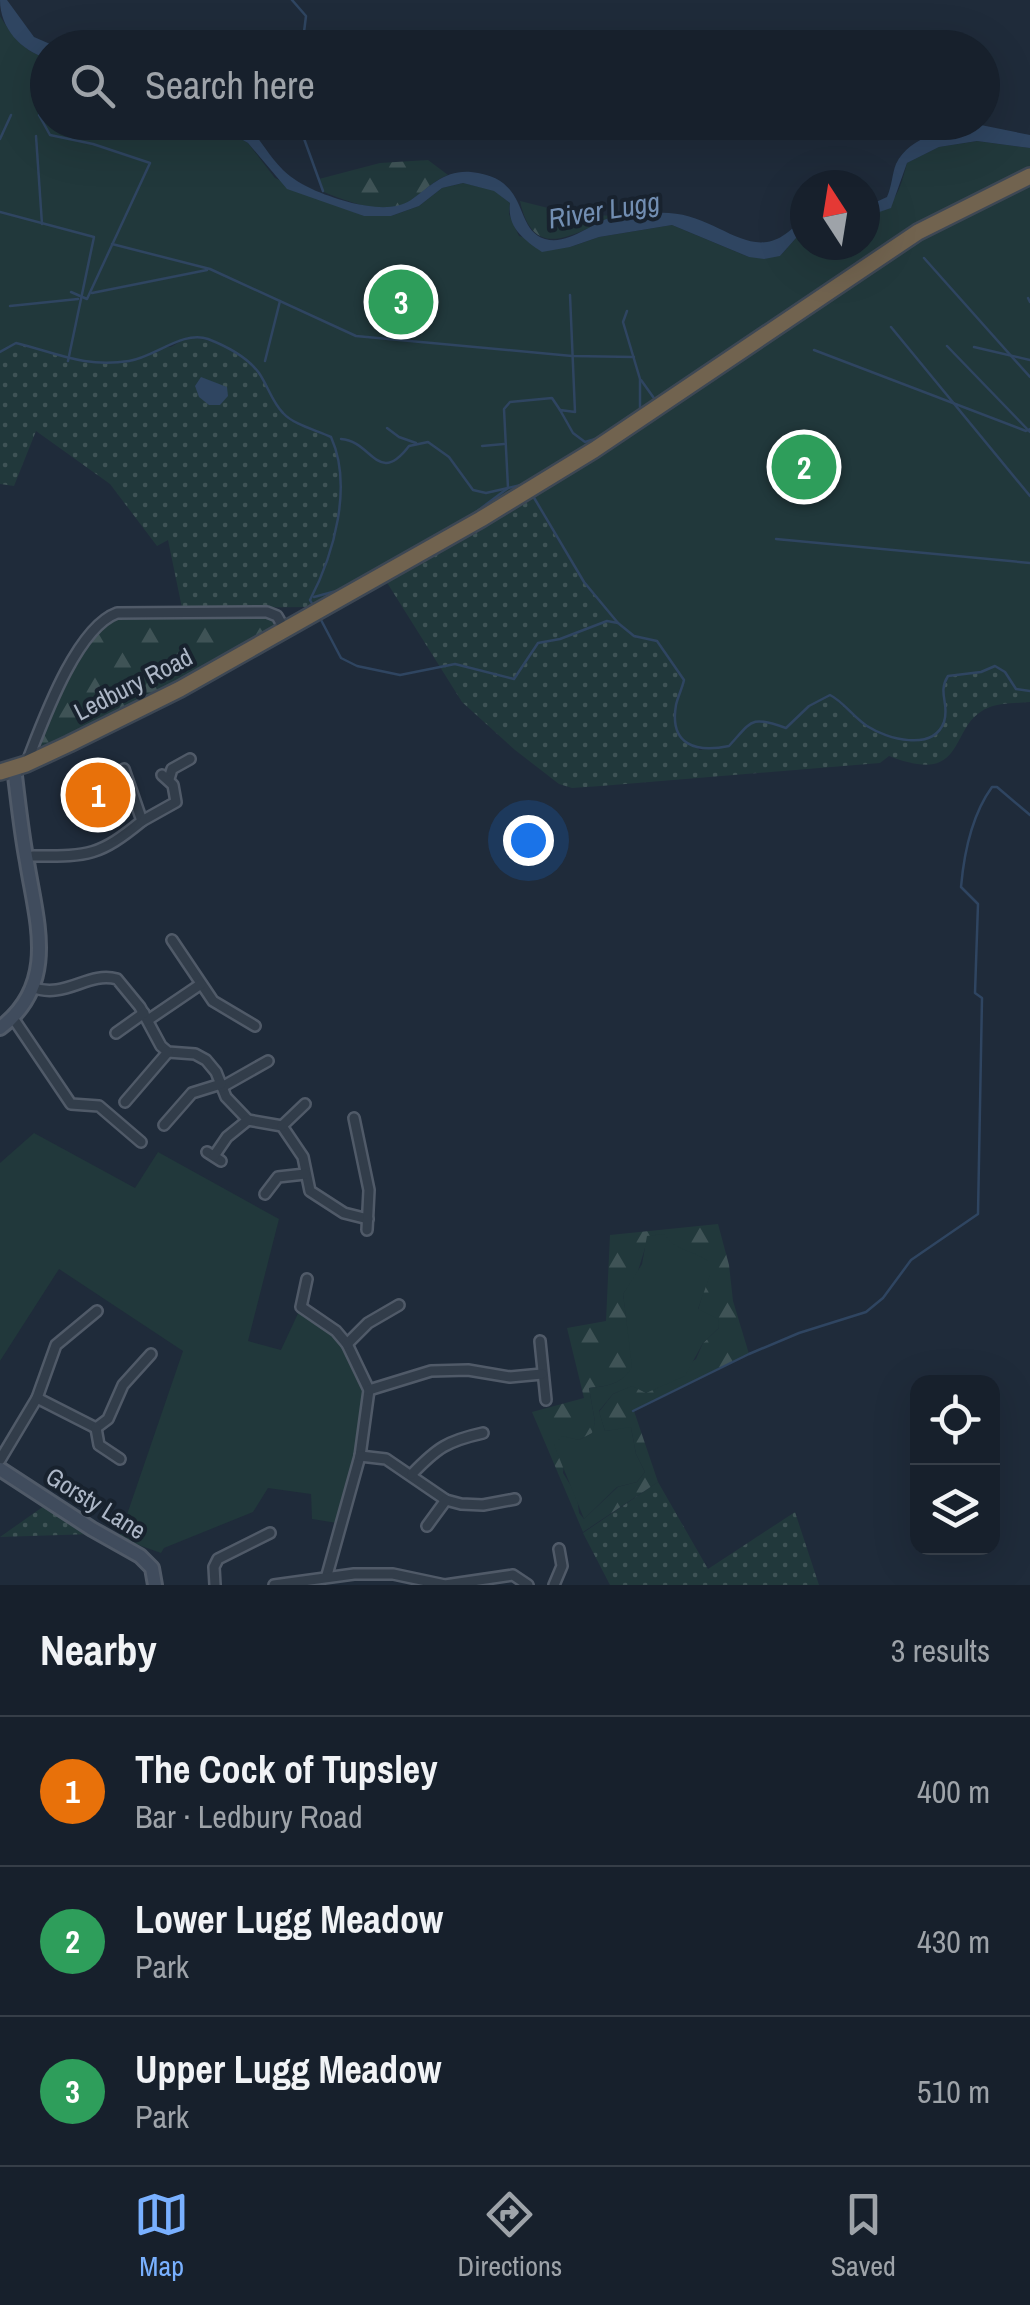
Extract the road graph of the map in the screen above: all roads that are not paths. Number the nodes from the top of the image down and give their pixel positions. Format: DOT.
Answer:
graph roads {
  1 [pos="1030,176"];
  2 [pos="285,630"];
  3 [pos="190,759"];
  4 [pos="13,768"];
  5 [pos="124,769"];
  6 [pos="142,821"];
  7 [pos="33,856"];
  8 [pos="172,940"];
  9 [pos="191,947"];
  10 [pos="181,953"];
  11 [pos="201,984"];
  12 [pos="30,988"];
  13 [pos="146,1017"];
  14 [pos="13,1018"];
  15 [pos="255,1026"];
  16 [pos="0,1028"];
  17 [pos="113,1031"];
  18 [pos="168,1052"];
  19 [pos="268,1061"];
  20 [pos="221,1086"];
  21 [pos="125,1102"];
  22 [pos="305,1104"];
  23 [pos="160,1109"];
  24 [pos="248,1120"];
  25 [pos="358,1125"];
  26 [pos="282,1126"];
  27 [pos="140,1142"];
  28 [pos="214,1157"];
  29 [pos="305,1174"];
  30 [pos="265,1194"];
  31 [pos="307,1279"];
  32 [pos="399,1305"];
  33 [pos="97,1311"];
  34 [pos="540,1342"];
  35 [pos="347,1344"];
  36 [pos="151,1354"];
  37 [pos="542,1374"];
  38 [pos="368,1390"];
  39 [pos="37,1398"];
  40 [pos="546,1400"];
  41 [pos="96,1428"];
  42 [pos="482,1433"];
  43 [pos="360,1456"];
  44 [pos="120,1459"];
  45 [pos="0,1460"];
  46 [pos="0,1469"];
  47 [pos="412,1474"];
  48 [pos="515,1499"];
  49 [pos="446,1500"];
  50 [pos="427,1526"];
  51 [pos="270,1533"];
  52 [pos="559,1549"];
  53 [pos="326,1576"];
  54 [pos="295,1582"];
  55 [pos="418,1582"];
  56 [pos="156,1585"];
  57 [pos="216,1585"];
  58 [pos="274,1585"];
  59 [pos="528,1585"];
  60 [pos="554,1585"];
  1 -- 2 [label="highway, Ledbury Road"];
  2 -- 4 [label="highway, Ledbury Road"];
  2 -- 4 [label="street"];
  3 -- 6 [label="street"];
  4 -- 12 [label="street"];
  5 -- 6 [label="street"];
  6 -- 7 [label="street"];
  8 -- 10 [label="street"];
  9 -- 10 [label="street"];
  10 -- 11 [label="street"];
  11 -- 13 [label="street"];
  11 -- 15 [label="street"];
  12 -- 13 [label="street"];
  12 -- 14 [label="street"];
  13 -- 17 [label="street"];
  13 -- 18 [label="street"];
  14 -- 16 [label="street"];
  14 -- 27 [label="street"];
  18 -- 20 [label="street"];
  18 -- 21 [label="street"];
  19 -- 20 [label="street"];
  20 -- 23 [label="street"];
  20 -- 24 [label="street"];
  22 -- 26 [label="street"];
  24 -- 26 [label="street"];
  24 -- 28 [label="street"];
  25 -- 29 [label="street"];
  26 -- 29 [label="street"];
  29 -- 30 [label="street"];
  31 -- 35 [label="street"];
  32 -- 35 [label="street"];
  33 -- 39 [label="street"];
  34 -- 37 [label="street"];
  35 -- 38 [label="street"];
  36 -- 41 [label="street"];
  37 -- 38 [label="street"];
  37 -- 40 [label="street"];
  38 -- 43 [label="street"];
  39 -- 41 [label="street"];
  39 -- 45 [label="street"];
  41 -- 44 [label="street"];
  42 -- 47 [label="street"];
  43 -- 47 [label="street"];
  43 -- 53 [label="street"];
  46 -- 56 [label="street, Gorsty Lane"];
  47 -- 49 [label="street"];
  48 -- 49 [label="street"];
  49 -- 50 [label="street"];
  51 -- 57 [label="street"];
  52 -- 60 [label="street"];
  53 -- 54 [label="street"];
  53 -- 55 [label="street"];
  54 -- 58 [label="street"];
  55 -- 59 [label="street"];
}
